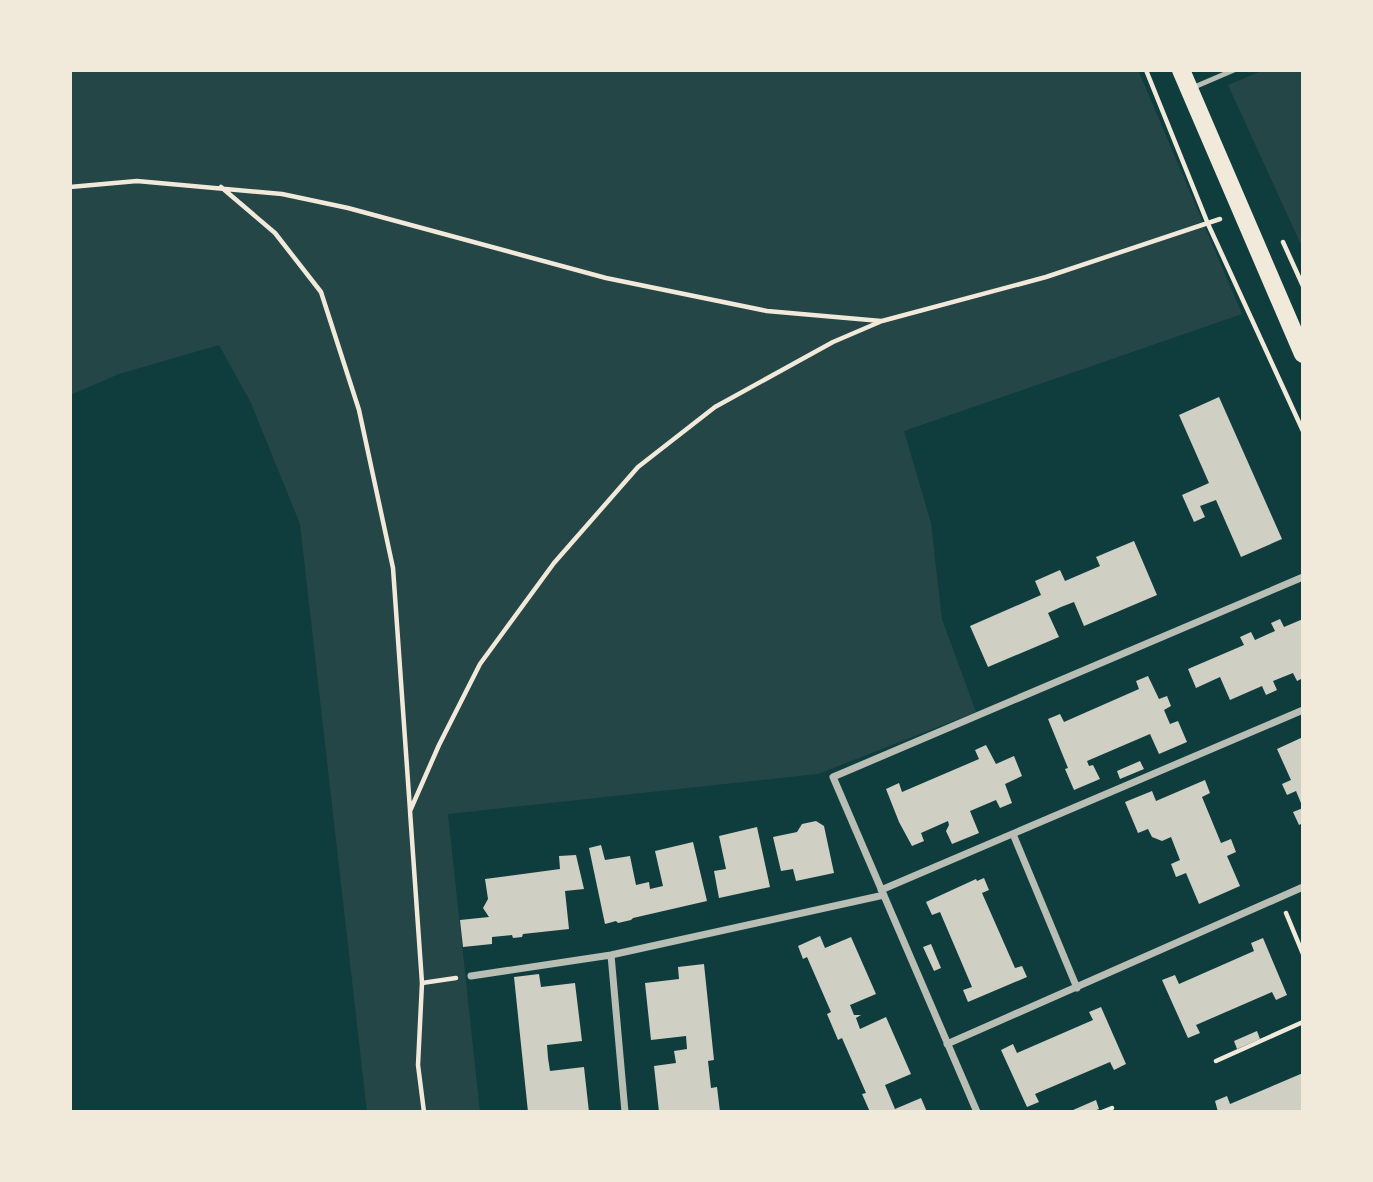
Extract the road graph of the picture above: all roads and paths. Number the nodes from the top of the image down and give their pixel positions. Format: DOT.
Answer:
graph roads {
  1 [pos="1146,70"];
  2 [pos="1181,70"];
  3 [pos="1234,70"];
  4 [pos="1189,90"];
  5 [pos="70,187"];
  6 [pos="221,187"];
  7 [pos="1240,210"];
  8 [pos="1208,224"];
  9 [pos="882,321"];
  10 [pos="1303,354"];
  11 [pos="1303,431"];
  12 [pos="1303,577"];
  13 [pos="1303,710"];
  14 [pos="410,811"];
  15 [pos="1013,834"];
  16 [pos="1303,887"];
  17 [pos="882,893"];
  18 [pos="1280,897"];
  19 [pos="1303,954"];
  20 [pos="611,955"];
  21 [pos="471,976"];
  22 [pos="422,984"];
  23 [pos="1077,988"];
  24 [pos="1303,1022"];
  25 [pos="947,1044"];
  26 [pos="1216,1061"];
  27 [pos="1112,1108"];
  28 [pos="424,1112"];
  29 [pos="625,1112"];
  30 [pos="977,1112"];
  31 [pos="1102,1112"];
  1 -- 8 [label="path"];
  2 -- 4 [label="main road"];
  3 -- 4 [label="lane"];
  4 -- 7 [label="main road"];
  5 -- 6 [label="path"];
  6 -- 9 [label="path"];
  6 -- 14 [label="path"];
  7 -- 8 [label="path"];
  7 -- 10 [label="main road"];
  8 -- 9 [label="path"];
  8 -- 11 [label="path"];
  9 -- 14 [label="path"];
  12 -- 17 [label="street"];
  13 -- 15 [label="street"];
  14 -- 22 [label="path"];
  15 -- 17 [label="street"];
  15 -- 23 [label="street"];
  16 -- 18 [label="street"];
  17 -- 20 [label="street"];
  17 -- 25 [label="street"];
  18 -- 19 [label="path"];
  18 -- 23 [label="street"];
  20 -- 21 [label="street"];
  20 -- 29 [label="street"];
  21 -- 22 [label="path"];
  22 -- 28 [label="path"];
  23 -- 25 [label="street"];
  24 -- 26 [label="path"];
  25 -- 30 [label="street"];
  27 -- 31 [label="path"];
}
